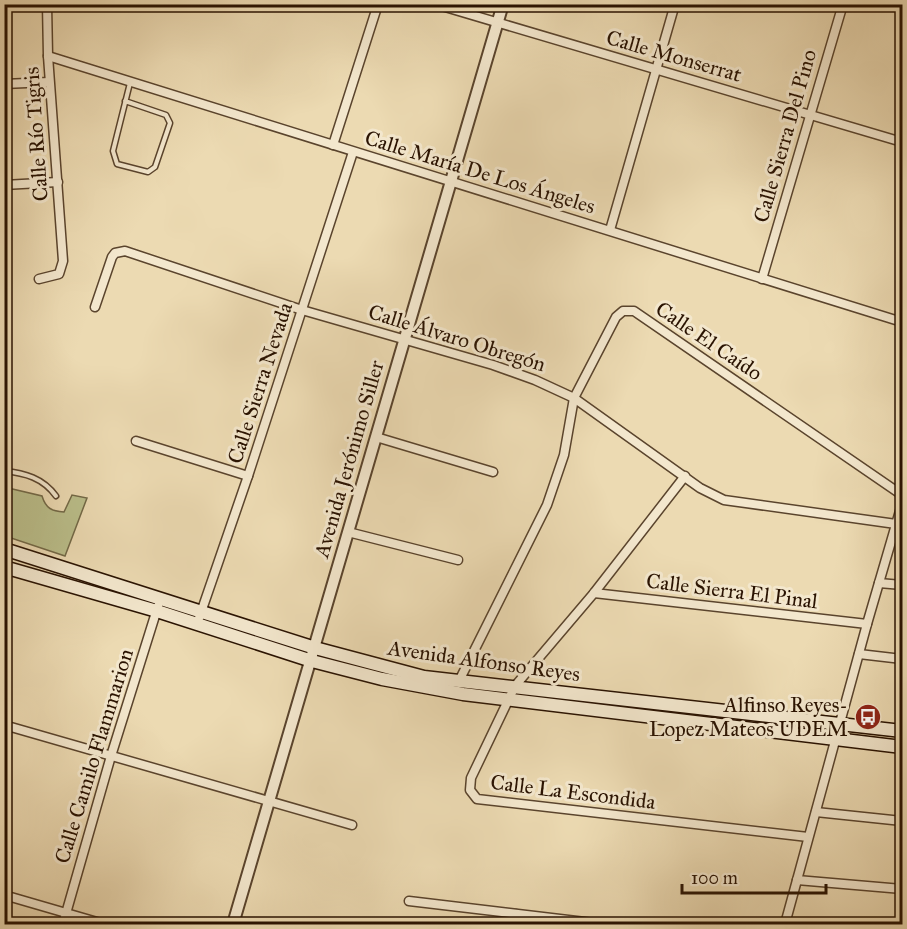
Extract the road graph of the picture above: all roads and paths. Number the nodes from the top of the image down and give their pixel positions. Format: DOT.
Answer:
graph roads {
  1 [pos="47,4"];
  2 [pos="378,4"];
  3 [pos="435,4"];
  4 [pos="503,4"];
  5 [pos="675,4"];
  6 [pos="843,4"];
  7 [pos="497,22"];
  8 [pos="48,56"];
  9 [pos="657,69"];
  10 [pos="50,82"];
  11 [pos="130,82"];
  12 [pos="4,84"];
  13 [pos="125,101"];
  14 [pos="810,114"];
  15 [pos="903,141"];
  16 [pos="333,145"];
  17 [pos="353,152"];
  18 [pos="58,182"];
  19 [pos="451,182"];
  20 [pos="4,185"];
  21 [pos="610,230"];
  22 [pos="39,279"];
  23 [pos="762,279"];
  24 [pos="95,308"];
  25 [pos="302,310"];
  26 [pos="903,322"];
  27 [pos="404,339"];
  28 [pos="574,398"];
  29 [pos="376,437"];
  30 [pos="136,441"];
  31 [pos="4,471"];
  32 [pos="493,472"];
  33 [pos="248,476"];
  34 [pos="685,476"];
  35 [pos="903,495"];
  36 [pos="56,496"];
  37 [pos="903,504"];
  38 [pos="896,524"];
  39 [pos="348,532"];
  40 [pos="4,549"];
  41 [pos="458,560"];
  42 [pos="4,567"];
  43 [pos="879,583"];
  44 [pos="903,585"];
  45 [pos="594,593"];
  46 [pos="160,598"];
  47 [pos="157,611"];
  48 [pos="202,611"];
  49 [pos="197,624"];
  50 [pos="867,624"];
  51 [pos="859,654"];
  52 [pos="313,655"];
  53 [pos="903,659"];
  54 [pos="459,681"];
  55 [pos="515,686"];
  56 [pos="510,699"];
  57 [pos="841,724"];
  58 [pos="4,725"];
  59 [pos="903,731"];
  60 [pos="836,740"];
  61 [pos="903,747"];
  62 [pos="111,756"];
  63 [pos="269,803"];
  64 [pos="816,812"];
  65 [pos="903,821"];
  66 [pos="352,825"];
  67 [pos="808,837"];
  68 [pos="797,880"];
  69 [pos="903,890"];
  70 [pos="4,895"];
  71 [pos="409,901"];
  72 [pos="66,913"];
  73 [pos="516,914"];
  74 [pos="63,924"];
  75 [pos="104,924"];
  76 [pos="233,924"];
  77 [pos="516,924"];
  78 [pos="602,924"];
  79 [pos="785,924"];
  1 -- 8 [label="street, Calle Río Tigris"];
  2 -- 16 [label="street"];
  3 -- 7 [label="street, Calle Monserrat"];
  4 -- 7 [label="street, Avenida Jerónimo Siller"];
  5 -- 9 [label="street"];
  6 -- 14 [label="street, Calle Sierra Del Pino"];
  7 -- 9 [label="street, Calle Monserrat"];
  7 -- 19 [label="street, Avenida Jerónimo Siller"];
  8 -- 10 [label="street, Calle Río Tigris"];
  8 -- 11 [label="street, Calle María De Los Ángeles"];
  9 -- 14 [label="street, Calle Monserrat"];
  9 -- 21 [label="street"];
  10 -- 12 [label="street"];
  10 -- 18 [label="street, Calle Río Tigris"];
  11 -- 13 [label="lane"];
  11 -- 16 [label="street, Calle María De Los Ángeles"];
  13 -- 13 [label="lane"];
  14 -- 15 [label="street, Calle Monserrat"];
  14 -- 23 [label="street, Calle Sierra Del Pino"];
  16 -- 17 [label="street, Calle María De Los Ángeles"];
  17 -- 19 [label="street, Calle María De Los Ángeles"];
  17 -- 25 [label="street, Calle Sierra Nevada"];
  18 -- 20 [label="street"];
  18 -- 22 [label="street, Calle Río Tigris"];
  19 -- 21 [label="street, Calle María De Los Ángeles"];
  19 -- 27 [label="street, Avenida Jerónimo Siller"];
  21 -- 23 [label="street, Calle María De Los Ángeles"];
  23 -- 26 [label="street, Calle María De Los Ángeles"];
  24 -- 25 [label="street, Calle Álvaro Obregón"];
  25 -- 27 [label="street, Calle Álvaro Obregón"];
  25 -- 33 [label="street, Calle Sierra Nevada"];
  27 -- 28 [label="street, Calle Álvaro Obregón"];
  27 -- 29 [label="street, Avenida Jerónimo Siller"];
  28 -- 34 [label="street, Calle Álvaro Obregón"];
  28 -- 35 [label="street, Calle El Caído"];
  28 -- 54 [label="street, Calle El Caído"];
  29 -- 32 [label="street"];
  29 -- 39 [label="street, Avenida Jerónimo Siller"];
  30 -- 33 [label="street"];
  31 -- 36 [label="lane"];
  33 -- 48 [label="street, Calle Sierra Nevada"];
  34 -- 38 [label="street, Calle Álvaro Obregón"];
  34 -- 45 [label="street, Calle La Escondida"];
  37 -- 38 [label="street"];
  38 -- 43 [label="street"];
  39 -- 41 [label="street"];
  39 -- 52 [label="street, Avenida Jerónimo Siller"];
  40 -- 46 [label="main road, Avenida Alfonso Reyes"];
  42 -- 47 [label="main road, Avenida Alfonso Reyes"];
  43 -- 44 [label="street"];
  43 -- 50 [label="street"];
  45 -- 50 [label="street, Calle Sierra El Pinal"];
  45 -- 55 [label="street, Calle La Escondida"];
  46 -- 47 [label="street, Calle Camilo Flammarion"];
  46 -- 48 [label="main road, Avenida Alfonso Reyes"];
  47 -- 49 [label="main road, Avenida Alfonso Reyes"];
  47 -- 62 [label="street, Calle Camilo Flammarion"];
  48 -- 49 [label="street, Calle Sierra Nevada"];
  48 -- 52 [label="main road, Avenida Alfonso Reyes"];
  49 -- 52 [label="main road, Avenida Alfonso Reyes"];
  50 -- 51 [label="street"];
  51 -- 53 [label="street"];
  51 -- 57 [label="street"];
  52 -- 54 [label="main road, Avenida Alfonso Reyes"];
  52 -- 56 [label="main road, Avenida Alfonso Reyes"];
  52 -- 63 [label="street, Avenida Jerónimo Siller"];
  54 -- 55 [label="main road, Avenida Alfonso Reyes"];
  55 -- 56 [label="street, Calle La Escondida"];
  55 -- 57 [label="main road, Avenida Alfonso Reyes"];
  56 -- 60 [label="main road, Avenida Alfonso Reyes"];
  56 -- 67 [label="street, Calle La Escondida"];
  57 -- 59 [label="main road, Avenida Alfonso Reyes"];
  57 -- 60 [label="street"];
  58 -- 62 [label="street"];
  60 -- 61 [label="main road, Avenida Alfonso Reyes"];
  60 -- 64 [label="street"];
  62 -- 63 [label="street"];
  62 -- 72 [label="street, Calle Camilo Flammarion"];
  63 -- 66 [label="street"];
  63 -- 76 [label="street, Avenida Jerónimo Siller"];
  64 -- 65 [label="street"];
  64 -- 67 [label="street"];
  67 -- 68 [label="street"];
  68 -- 69 [label="street"];
  68 -- 79 [label="street"];
  70 -- 72 [label="street"];
  71 -- 73 [label="street"];
  72 -- 74 [label="street, Calle Camilo Flammarion"];
  72 -- 75 [label="street"];
  73 -- 77 [label="street"];
  73 -- 78 [label="street"];
}
